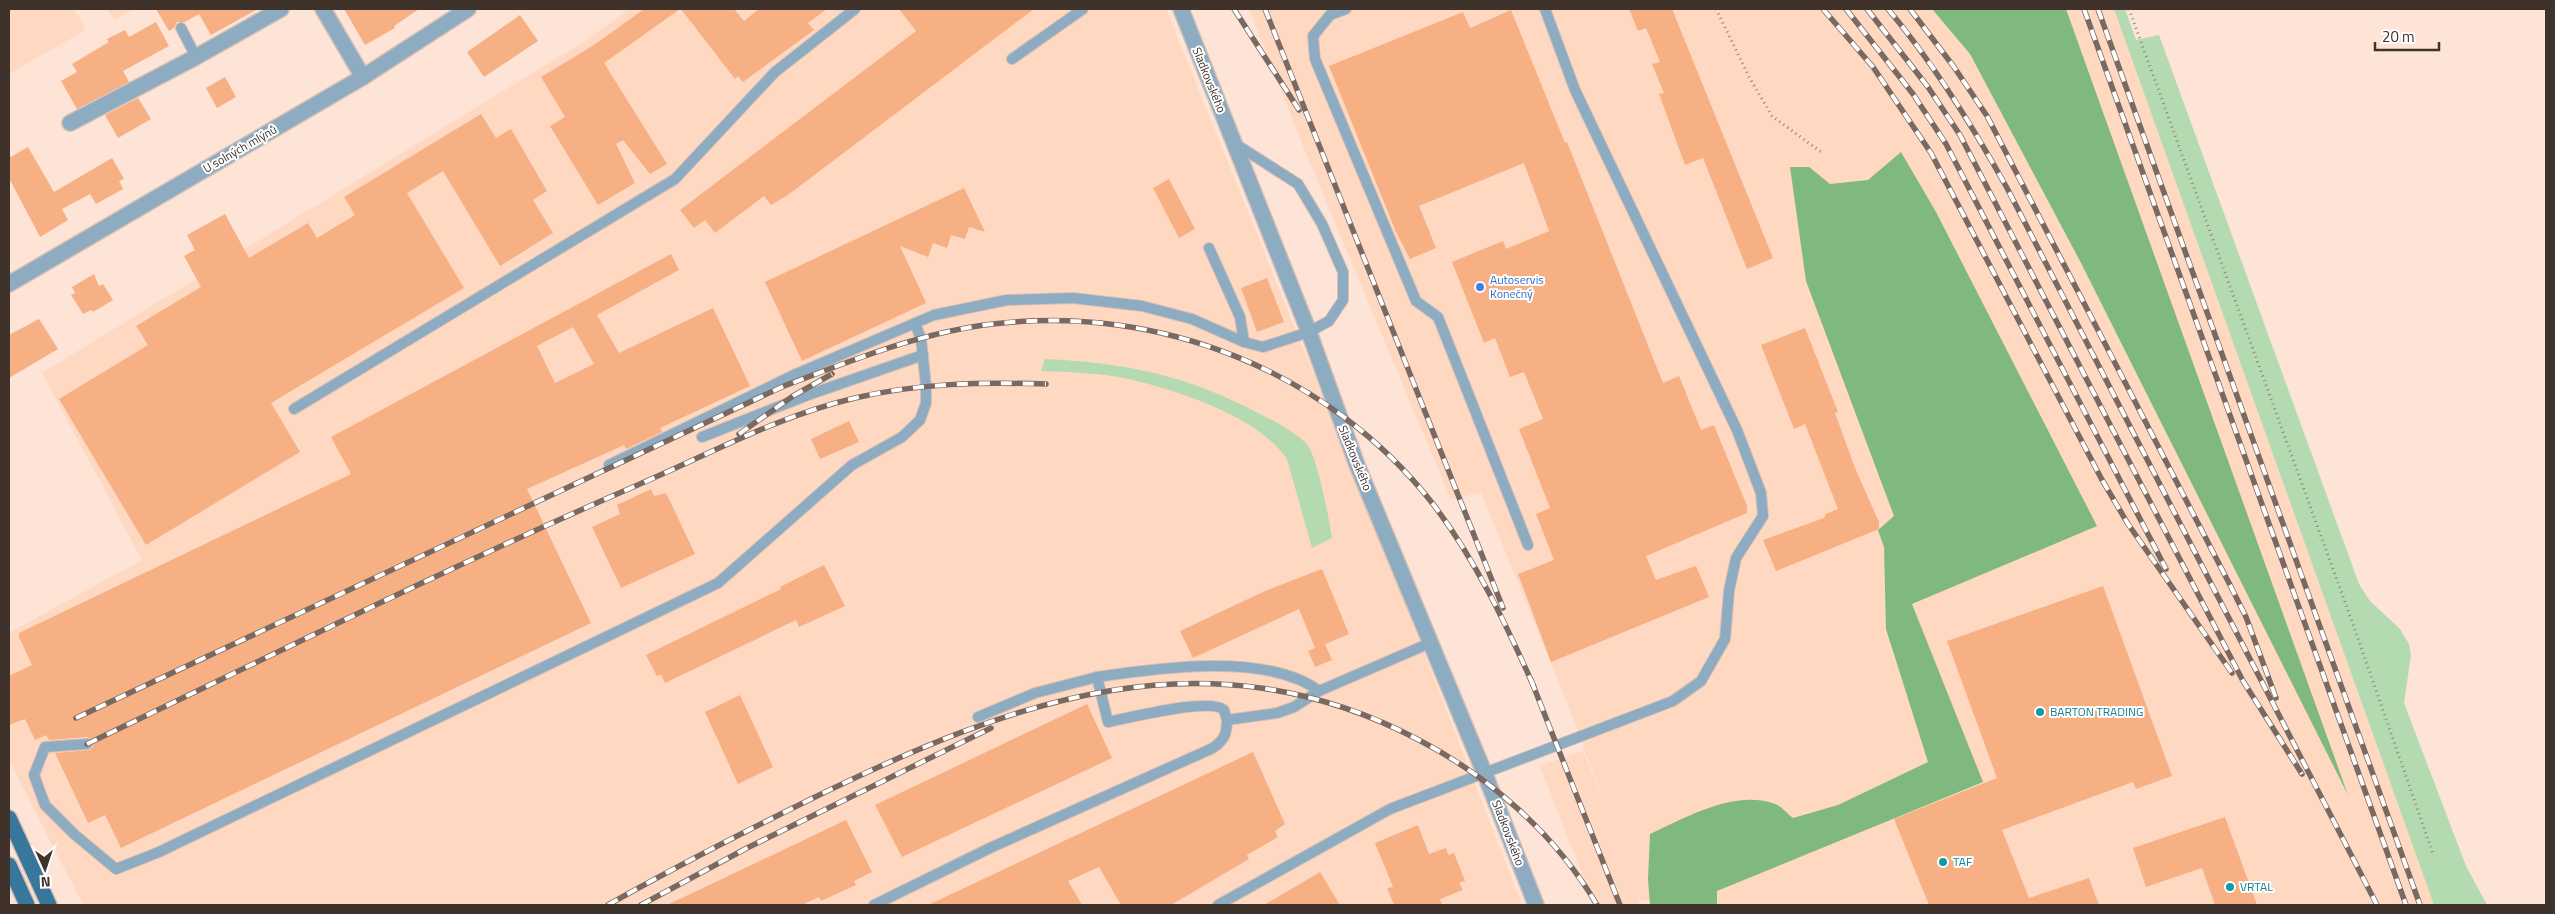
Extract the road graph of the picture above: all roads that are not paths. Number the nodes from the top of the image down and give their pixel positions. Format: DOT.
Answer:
graph roads {
  1 [pos="281,9"];
  2 [pos="323,9"];
  3 [pos="468,9"];
  4 [pos="855,9"];
  5 [pos="1083,9"];
  6 [pos="1181,9"];
  7 [pos="1346,9"];
  8 [pos="1545,9"];
  9 [pos="181,28"];
  10 [pos="196,57"];
  11 [pos="1012,59"];
  12 [pos="363,77"];
  13 [pos="70,123"];
  14 [pos="1234,143"];
  15 [pos="1209,248"];
  16 [pos="9,284"];
  17 [pos="915,323"];
  18 [pos="1309,332"];
  19 [pos="1244,342"];
  20 [pos="923,355"];
  21 [pos="294,409"];
  22 [pos="702,437"];
  23 [pos="609,465"];
  24 [pos="1528,545"];
  25 [pos="1430,644"];
  26 [pos="1097,677"];
  27 [pos="1319,691"];
  28 [pos="978,718"];
  29 [pos="1227,720"];
  30 [pos="87,744"];
  31 [pos="1484,772"];
  32 [pos="9,818"];
  33 [pos="9,865"];
  34 [pos="27,905"];
  35 [pos="49,905"];
  36 [pos="874,905"];
  37 [pos="1218,905"];
  38 [pos="1536,905"];
  1 -- 10 [label="street"];
  2 -- 12 [label="street"];
  3 -- 12 [label="street, U solných mlýnů"];
  4 -- 21 [label="lane"];
  5 -- 11 [label="lane"];
  6 -- 14 [label="street, Sladkovského"];
  7 -- 24 [label="lane"];
  8 -- 31 [label="lane"];
  9 -- 10 [label="lane"];
  10 -- 13 [label="street"];
  12 -- 16 [label="street, U solných mlýnů"];
  14 -- 18 [label="street, Sladkovského"];
  14 -- 18 [label="lane"];
  15 -- 19 [label="lane"];
  17 -- 19 [label="lane"];
  17 -- 20 [label="lane"];
  17 -- 23 [label="lane"];
  18 -- 19 [label="lane"];
  18 -- 25 [label="street, Sladkovského"];
  20 -- 22 [label="lane"];
  20 -- 30 [label="lane"];
  25 -- 27 [label="lane"];
  25 -- 31 [label="street, Sladkovského"];
  26 -- 27 [label="lane"];
  26 -- 28 [label="lane"];
  26 -- 29 [label="lane"];
  27 -- 29 [label="lane"];
  29 -- 36 [label="lane"];
  31 -- 37 [label="lane"];
  31 -- 38 [label="street, Sladkovského"];
  32 -- 35 [label="main road"];
  33 -- 34 [label="main road"];
}
